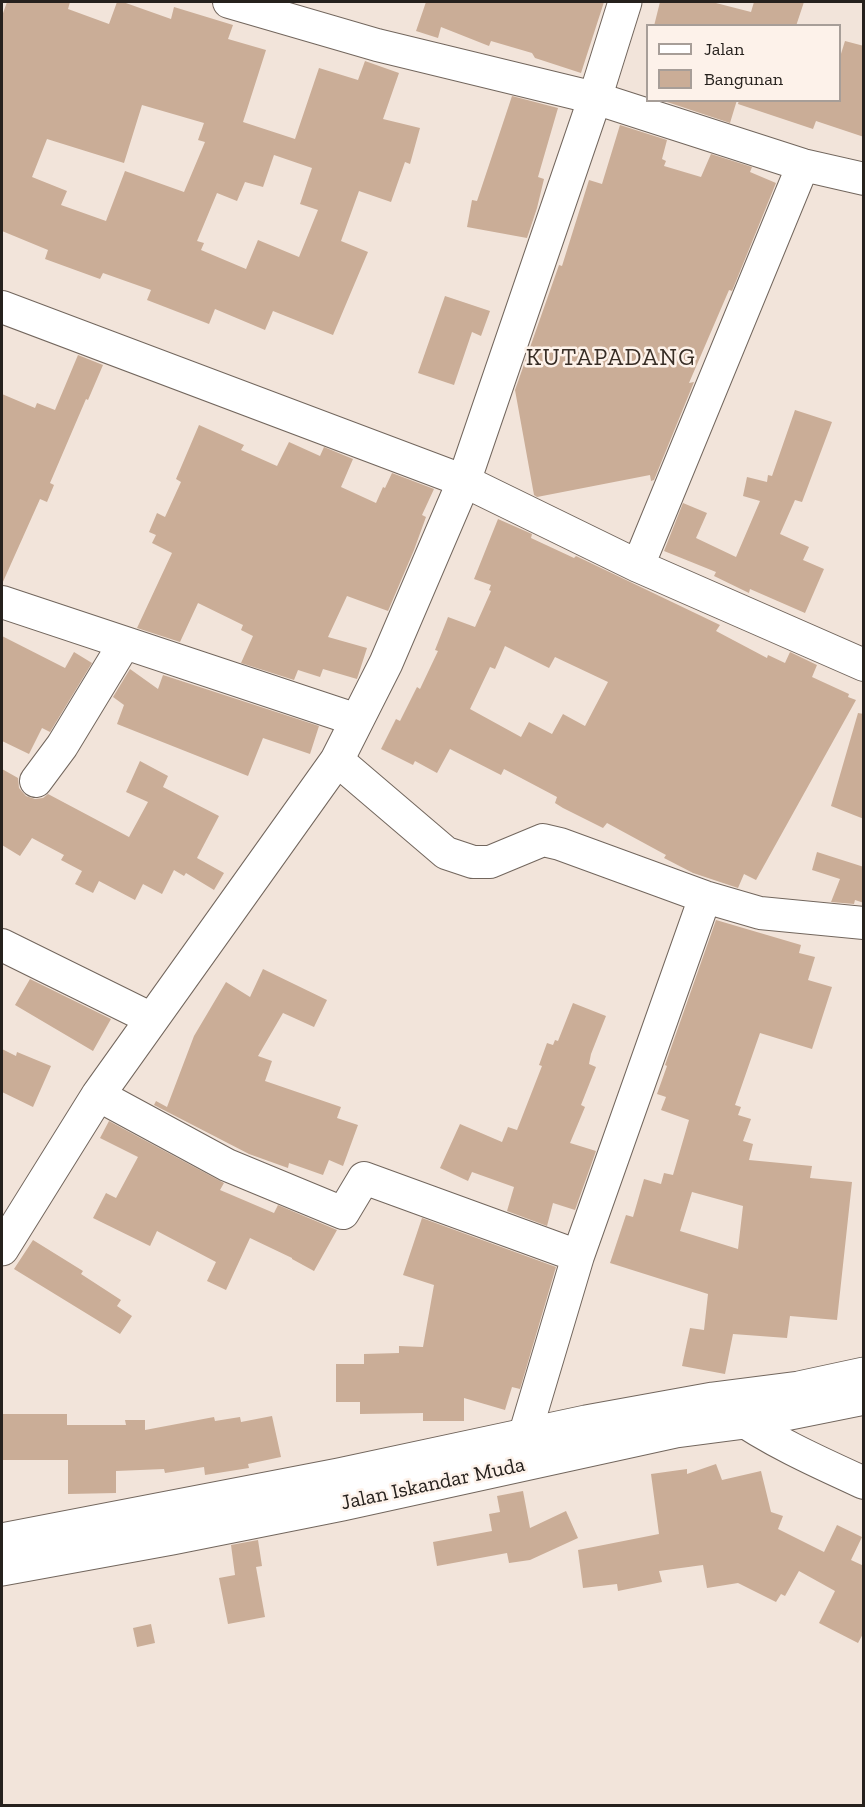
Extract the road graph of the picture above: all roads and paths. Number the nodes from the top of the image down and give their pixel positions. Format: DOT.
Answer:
graph roads {
  1 [pos="235,2"];
  2 [pos="625,2"];
  3 [pos="595,98"];
  4 [pos="803,165"];
  5 [pos="864,179"];
  6 [pos="2,307"];
  7 [pos="464,482"];
  8 [pos="638,566"];
  9 [pos="2,602"];
  10 [pos="124,644"];
  11 [pos="864,665"];
  12 [pos="357,720"];
  13 [pos="337,760"];
  14 [pos="36,781"];
  15 [pos="705,897"];
  16 [pos="864,923"];
  17 [pos="2,945"];
  18 [pos="152,1019"];
  19 [pos="98,1095"];
  20 [pos="2,1249"];
  21 [pos="578,1256"];
  22 [pos="864,1374"];
  23 [pos="864,1398"];
  24 [pos="713,1399"];
  25 [pos="745,1422"];
  26 [pos="524,1437"];
  27 [pos="864,1483"];
  28 [pos="340,1490"];
  29 [pos="287,1500"];
  30 [pos="2,1540"];
  31 [pos="2,1569"];
  1 -- 3 [label="street"];
  2 -- 3 [label="highway"];
  3 -- 4 [label="street"];
  3 -- 7 [label="highway"];
  4 -- 5 [label="street"];
  4 -- 8 [label="street"];
  6 -- 7 [label="street"];
  7 -- 8 [label="street"];
  7 -- 12 [label="highway"];
  8 -- 11 [label="street"];
  9 -- 10 [label="street"];
  10 -- 12 [label="street"];
  10 -- 14 [label="street"];
  12 -- 13 [label="highway"];
  13 -- 15 [label="street"];
  13 -- 18 [label="highway"];
  15 -- 16 [label="street"];
  15 -- 21 [label="street"];
  17 -- 18 [label="street"];
  18 -- 19 [label="highway"];
  19 -- 20 [label="highway"];
  19 -- 21 [label="street"];
  21 -- 26 [label="street"];
  22 -- 24 [label="highway, Jalan Iskandar Muda"];
  23 -- 25 [label="highway, Jalan Iskandar Muda"];
  24 -- 25 [label="street"];
  24 -- 26 [label="highway, Jalan Iskandar Muda"];
  25 -- 27 [label="street"];
  25 -- 28 [label="highway, Jalan Iskandar Muda"];
  26 -- 28 [label="highway, Jalan Iskandar Muda"];
  28 -- 29 [label="highway, Jalan Iskandar Muda"];
  29 -- 30 [label="highway, Jalan Iskandar Muda"];
  29 -- 31 [label="highway, Jalan Iskandar Muda"];
}
